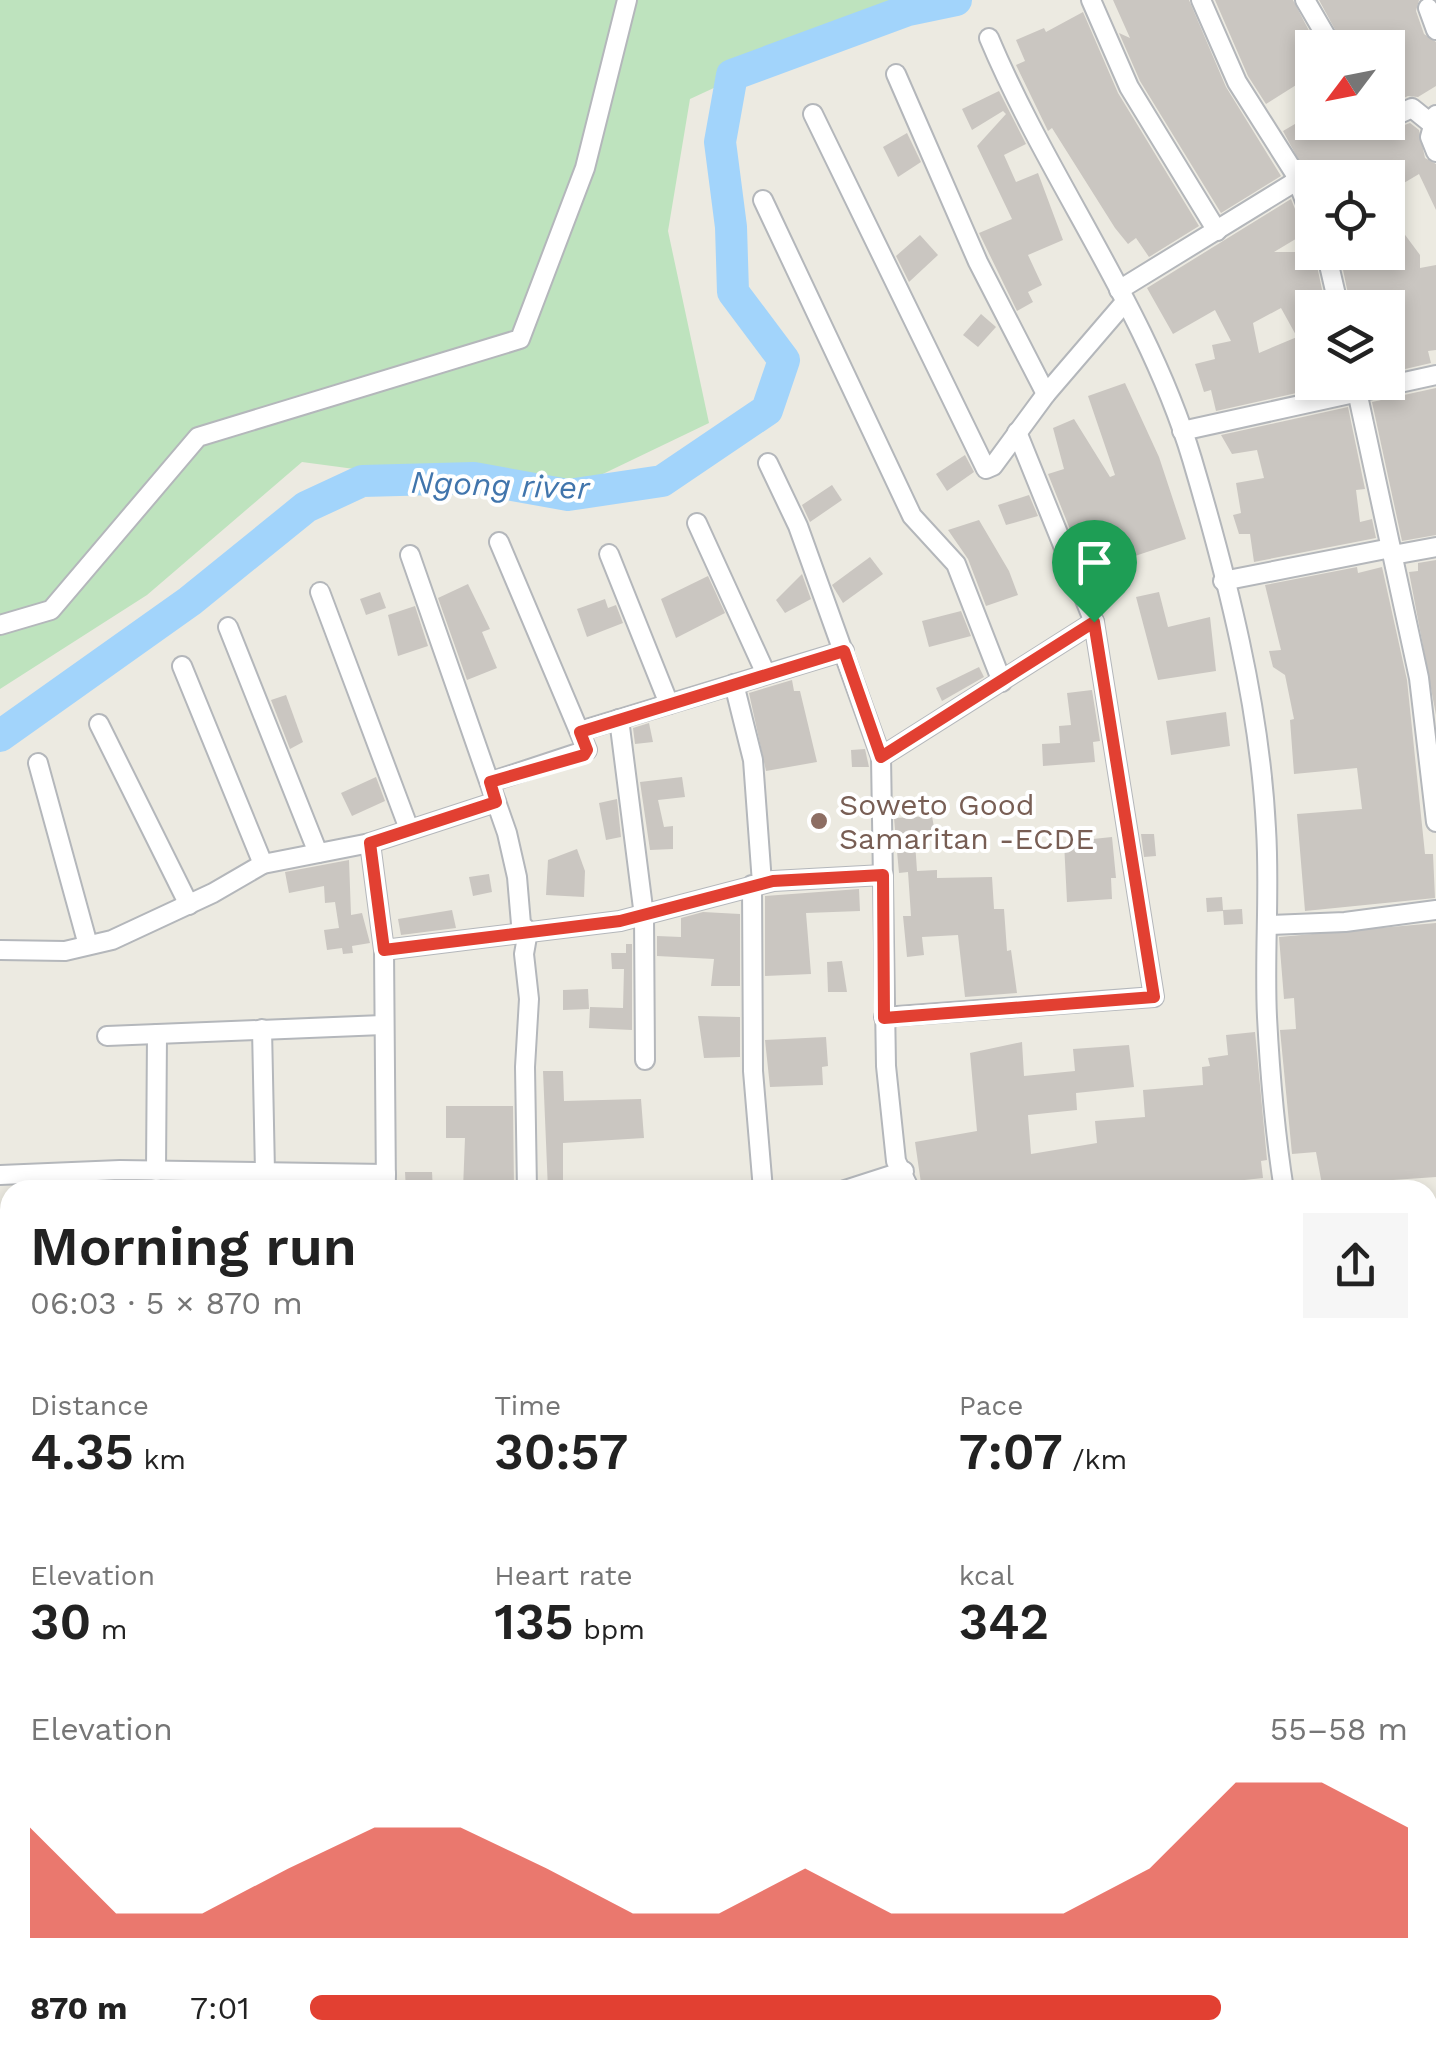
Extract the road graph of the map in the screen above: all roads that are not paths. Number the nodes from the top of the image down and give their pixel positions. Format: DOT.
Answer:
graph roads {
  1 [pos="627,0"];
  2 [pos="1091,0"];
  3 [pos="1201,0"];
  4 [pos="1305,0"];
  5 [pos="1428,8"];
  6 [pos="1322,30"];
  7 [pos="1436,30"];
  8 [pos="990,38"];
  9 [pos="896,74"];
  10 [pos="1405,111"];
  11 [pos="813,114"];
  12 [pos="1434,120"];
  13 [pos="1436,152"];
  14 [pos="1295,175"];
  15 [pos="1295,182"];
  16 [pos="763,200"];
  17 [pos="1217,231"];
  18 [pos="1122,296"];
  19 [pos="1436,375"];
  20 [pos="1405,380"];
  21 [pos="1046,394"];
  22 [pos="1309,400"];
  23 [pos="1359,400"];
  24 [pos="1017,432"];
  25 [pos="1182,432"];
  26 [pos="768,463"];
  27 [pos="697,524"];
  28 [pos="500,542"];
  29 [pos="1436,547"];
  30 [pos="1392,552"];
  31 [pos="410,554"];
  32 [pos="609,554"];
  33 [pos="1223,581"];
  34 [pos="320,592"];
  35 [pos="1094,622"];
  36 [pos="0,626"];
  37 [pos="228,627"];
  38 [pos="844,651"];
  39 [pos="182,666"];
  40 [pos="766,674"];
  41 [pos="1002,682"];
  42 [pos="734,684"];
  43 [pos="669,704"];
  44 [pos="1430,714"];
  45 [pos="619,720"];
  46 [pos="99,724"];
  47 [pos="580,732"];
  48 [pos="881,757"];
  49 [pos="38,763"];
  50 [pos="490,782"];
  51 [pos="496,802"];
  52 [pos="1436,822"];
  53 [pos="409,829"];
  54 [pos="370,843"];
  55 [pos="318,853"];
  56 [pos="263,864"];
  57 [pos="883,875"];
  58 [pos="757,884"];
  59 [pos="190,905"];
  60 [pos="1436,910"];
  61 [pos="644,916"];
  62 [pos="1268,925"];
  63 [pos="528,931"];
  64 [pos="88,945"];
  65 [pos="0,950"];
  66 [pos="384,950"];
  67 [pos="884,1018"];
  68 [pos="383,1024"];
  69 [pos="262,1030"];
  70 [pos="156,1034"];
  71 [pos="107,1036"];
  72 [pos="645,1060"];
  73 [pos="156,1171"];
  74 [pos="904,1171"];
  75 [pos="265,1172"];
  76 [pos="0,1175"];
  77 [pos="362,1180"];
  78 [pos="386,1180"];
  79 [pos="528,1180"];
  80 [pos="762,1180"];
  81 [pos="876,1180"];
  82 [pos="907,1180"];
  83 [pos="1283,1180"];
  1 -- 36 [label="street"];
  2 -- 17 [label="street"];
  3 -- 14 [label="street"];
  4 -- 6 [label="street"];
  5 -- 7 [label="street"];
  8 -- 18 [label="street"];
  9 -- 21 [label="street"];
  10 -- 12 [label="street"];
  11 -- 24 [label="street"];
  12 -- 13 [label="street"];
  15 -- 17 [label="street"];
  16 -- 41 [label="street"];
  17 -- 18 [label="street"];
  18 -- 21 [label="street"];
  18 -- 25 [label="street"];
  19 -- 20 [label="street"];
  21 -- 24 [label="street"];
  22 -- 25 [label="street"];
  23 -- 30 [label="street"];
  24 -- 35 [label="street"];
  25 -- 33 [label="street"];
  26 -- 38 [label="street"];
  27 -- 40 [label="street"];
  28 -- 47 [label="street"];
  29 -- 30 [label="street"];
  30 -- 33 [label="street"];
  30 -- 44 [label="street"];
  31 -- 50 [label="street"];
  32 -- 43 [label="street"];
  33 -- 62 [label="street"];
  34 -- 53 [label="street"];
  35 -- 41 [label="street"];
  35 -- 67 [label="street"];
  37 -- 55 [label="street"];
  38 -- 40 [label="street"];
  38 -- 48 [label="street"];
  39 -- 56 [label="street"];
  40 -- 42 [label="street"];
  41 -- 48 [label="street"];
  42 -- 43 [label="street"];
  42 -- 58 [label="street"];
  43 -- 45 [label="street"];
  44 -- 52 [label="street"];
  45 -- 47 [label="street"];
  45 -- 61 [label="street"];
  46 -- 59 [label="street"];
  47 -- 50 [label="street"];
  48 -- 57 [label="street"];
  49 -- 64 [label="street"];
  50 -- 51 [label="street"];
  51 -- 53 [label="street"];
  51 -- 63 [label="street"];
  53 -- 54 [label="street"];
  54 -- 55 [label="street"];
  54 -- 66 [label="street"];
  55 -- 56 [label="street"];
  56 -- 59 [label="street"];
  57 -- 58 [label="street"];
  57 -- 67 [label="street"];
  58 -- 61 [label="street"];
  58 -- 80 [label="street"];
  59 -- 64 [label="street"];
  60 -- 62 [label="street"];
  61 -- 63 [label="street"];
  61 -- 72 [label="street"];
  62 -- 83 [label="street"];
  63 -- 66 [label="street"];
  63 -- 79 [label="street"];
  64 -- 65 [label="street"];
  66 -- 68 [label="street"];
  67 -- 74 [label="street"];
  68 -- 69 [label="street"];
  68 -- 78 [label="street"];
  69 -- 70 [label="street"];
  69 -- 75 [label="street"];
  70 -- 71 [label="street"];
  70 -- 73 [label="street"];
  73 -- 75 [label="street"];
  73 -- 76 [label="street"];
  74 -- 81 [label="street"];
  74 -- 82 [label="street"];
  75 -- 77 [label="street"];
}
